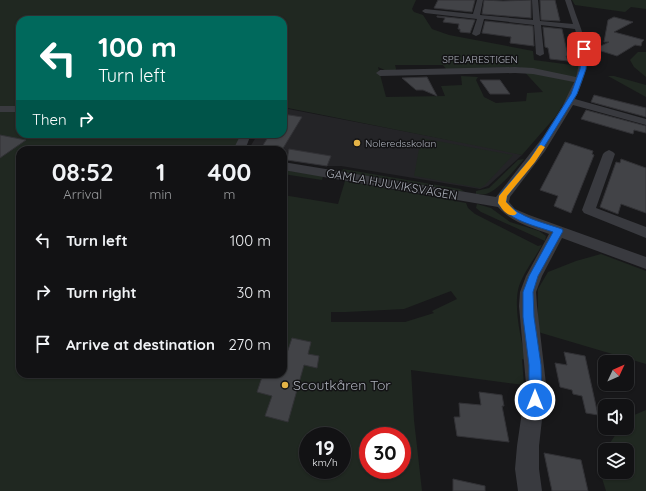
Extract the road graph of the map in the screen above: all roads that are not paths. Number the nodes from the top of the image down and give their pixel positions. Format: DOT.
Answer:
graph roads {
  1 [pos="480,0"];
  2 [pos="535,0"];
  3 [pos="568,0"];
  4 [pos="425,11"];
  5 [pos="478,17"];
  6 [pos="538,23"];
  7 [pos="577,27"];
  8 [pos="476,34"];
  9 [pos="540,54"];
  10 [pos="380,72"];
  11 [pos="579,80"];
  12 [pos="570,101"];
  13 [pos="0,109"];
  14 [pos="16,109"];
  15 [pos="646,122"];
  16 [pos="609,154"];
  17 [pos="287,167"];
  18 [pos="502,203"];
  19 [pos="558,231"];
  20 [pos="646,233"];
  21 [pos="646,263"];
  22 [pos="530,491"];
  1 -- 5 [label="street"];
  2 -- 6 [label="street"];
  3 -- 7 [label="street"];
  4 -- 5 [label="street"];
  5 -- 6 [label="street"];
  5 -- 8 [label="street"];
  6 -- 7 [label="street"];
  6 -- 9 [label="street"];
  7 -- 11 [label="street"];
  10 -- 11 [label="street, SPEJARESTIGEN"];
  11 -- 12 [label="street"];
  12 -- 15 [label="street"];
  12 -- 18 [label="street"];
  13 -- 14 [label="street"];
  16 -- 20 [label="street"];
  17 -- 18 [label="street, GAMLA HJUVIKSVÄGEN"];
  18 -- 19 [label="street"];
  19 -- 21 [label="street"];
  19 -- 22 [label="street"];
}
